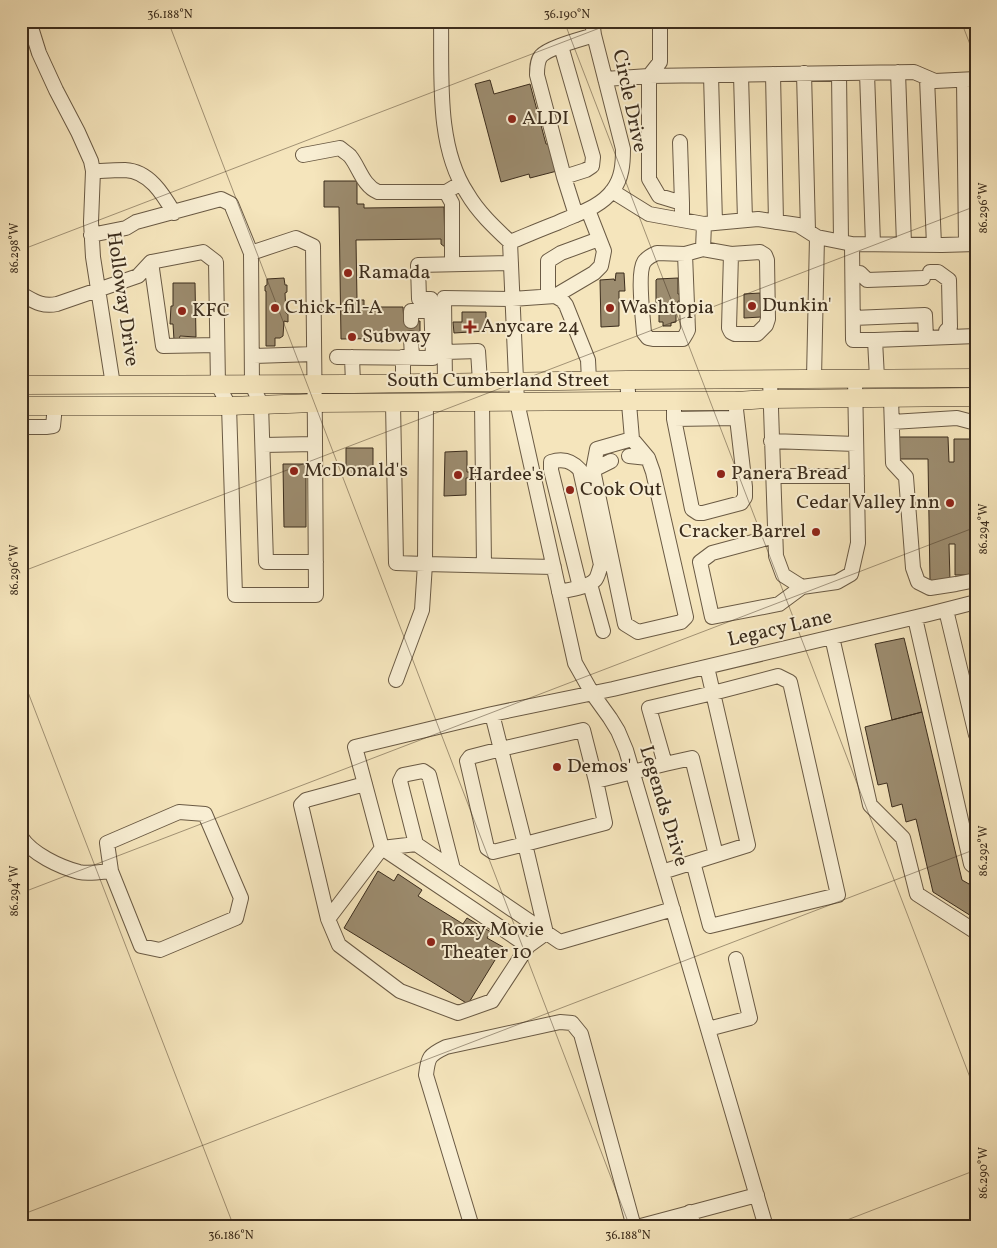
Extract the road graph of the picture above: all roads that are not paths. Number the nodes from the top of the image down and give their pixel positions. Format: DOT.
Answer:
graph roads {
  1 [pos="28,21"];
  2 [pos="441,21"];
  3 [pos="592,21"];
  4 [pos="660,21"];
  5 [pos="594,35"];
  6 [pos="561,46"];
  7 [pos="867,72"];
  8 [pos="898,72"];
  9 [pos="804,73"];
  10 [pos="839,73"];
  11 [pos="741,74"];
  12 [pos="773,74"];
  13 [pos="711,75"];
  14 [pos="649,76"];
  15 [pos="927,78"];
  16 [pos="605,79"];
  17 [pos="970,80"];
  18 [pos="680,142"];
  19 [pos="303,155"];
  20 [pos="93,171"];
  21 [pos="564,177"];
  22 [pos="461,183"];
  23 [pos="446,192"];
  24 [pos="612,192"];
  25 [pos="682,203"];
  26 [pos="582,212"];
  27 [pos="174,213"];
  28 [pos="682,220"];
  29 [pos="746,220"];
  30 [pos="776,222"];
  31 [pos="710,223"];
  32 [pos="812,234"];
  33 [pos="92,235"];
  34 [pos="600,239"];
  35 [pos="510,242"];
  36 [pos="846,243"];
  37 [pos="873,244"];
  38 [pos="904,244"];
  39 [pos="971,244"];
  40 [pos="934,245"];
  41 [pos="703,248"];
  42 [pos="251,253"];
  43 [pos="685,254"];
  44 [pos="731,254"];
  45 [pos="151,262"];
  46 [pos="511,263"];
  47 [pos="452,264"];
  48 [pos="856,273"];
  49 [pos="97,290"];
  50 [pos="21,294"];
  51 [pos="552,296"];
  52 [pos="512,299"];
  53 [pos="435,303"];
  54 [pos="853,318"];
  55 [pos="411,322"];
  56 [pos="946,334"];
  57 [pos="976,336"];
  58 [pos="411,338"];
  59 [pos="926,338"];
  60 [pos="876,340"];
  61 [pos="217,345"];
  62 [pos="445,352"];
  63 [pos="314,354"];
  64 [pos="252,356"];
  65 [pos="352,356"];
  66 [pos="337,357"];
  67 [pos="407,358"];
  68 [pos="770,378"];
  69 [pos="814,378"];
  70 [pos="855,378"];
  71 [pos="877,378"];
  72 [pos="976,378"];
  73 [pos="589,380"];
  74 [pos="627,380"];
  75 [pos="516,381"];
  76 [pos="480,382"];
  77 [pos="403,383"];
  78 [pos="445,383"];
  79 [pos="315,384"];
  80 [pos="353,384"];
  81 [pos="21,385"];
  82 [pos="113,385"];
  83 [pos="218,385"];
  84 [pos="252,385"];
  85 [pos="976,397"];
  86 [pos="856,398"];
  87 [pos="891,398"];
  88 [pos="770,399"];
  89 [pos="628,401"];
  90 [pos="482,402"];
  91 [pos="517,402"];
  92 [pos="315,403"];
  93 [pos="393,403"];
  94 [pos="426,403"];
  95 [pos="261,404"];
  96 [pos="21,406"];
  97 [pos="55,406"];
  98 [pos="229,406"];
  99 [pos="674,410"];
  100 [pos="736,410"];
  101 [pos="892,422"];
  102 [pos="976,423"];
  103 [pos="21,426"];
  104 [pos="632,439"];
  105 [pos="771,441"];
  106 [pos="316,444"];
  107 [pos="856,444"];
  108 [pos="263,445"];
  109 [pos="629,456"];
  110 [pos="648,458"];
  111 [pos="612,461"];
  112 [pos="593,470"];
  113 [pos="773,476"];
  114 [pos="857,476"];
  115 [pos="775,536"];
  116 [pos="316,562"];
  117 [pos="425,564"];
  118 [pos="484,565"];
  119 [pos="554,567"];
  120 [pos="976,580"];
  121 [pos="585,585"];
  122 [pos="802,587"];
  123 [pos="559,592"];
  124 [pos="975,606"];
  125 [pos="946,610"];
  126 [pos="915,618"];
  127 [pos="602,631"];
  128 [pos="832,637"];
  129 [pos="707,667"];
  130 [pos="396,680"];
  131 [pos="592,693"];
  132 [pos="713,693"];
  133 [pos="492,714"];
  134 [pos="976,735"];
  135 [pos="501,749"];
  136 [pos="665,764"];
  137 [pos="633,772"];
  138 [pos="596,781"];
  139 [pos="365,784"];
  140 [pos="21,837"];
  141 [pos="416,844"];
  142 [pos="525,844"];
  143 [pos="382,848"];
  144 [pos="716,855"];
  145 [pos="693,862"];
  146 [pos="976,868"];
  147 [pos="453,869"];
  148 [pos="111,872"];
  149 [pos="662,872"];
  150 [pos="673,908"];
  151 [pos="328,919"];
  152 [pos="976,932"];
  153 [pos="546,933"];
  154 [pos="528,946"];
  155 [pos="736,959"];
  156 [pos="708,1029"];
  157 [pos="757,1195"];
  158 [pos="690,1212"];
  159 [pos="472,1227"];
  160 [pos="636,1227"];
  161 [pos="694,1227"];
  162 [pos="766,1227"];
  1 -- 20 [label="street, Holloway Drive"];
  2 -- 22 [label="street"];
  3 -- 5 [label="street, Circle Drive"];
  4 -- 14 [label="street"];
  5 -- 6 [label="street"];
  5 -- 16 [label="street, Circle Drive"];
  6 -- 21 [label="street"];
  6 -- 21 [label="street"];
  7 -- 8 [label="street"];
  7 -- 10 [label="street"];
  7 -- 37 [label="street"];
  8 -- 15 [label="street"];
  8 -- 38 [label="street"];
  9 -- 10 [label="street"];
  9 -- 12 [label="street"];
  9 -- 32 [label="street"];
  10 -- 36 [label="street"];
  11 -- 12 [label="street"];
  11 -- 13 [label="street"];
  11 -- 29 [label="street"];
  12 -- 30 [label="street"];
  13 -- 14 [label="street"];
  13 -- 31 [label="street"];
  14 -- 16 [label="street"];
  14 -- 25 [label="street"];
  15 -- 17 [label="street"];
  15 -- 40 [label="street"];
  16 -- 24 [label="street, Circle Drive"];
  17 -- 39 [label="street"];
  18 -- 25 [label="street"];
  19 -- 23 [label="street"];
  20 -- 27 [label="street"];
  20 -- 33 [label="street, Holloway Drive"];
  21 -- 26 [label="street"];
  22 -- 23 [label="street"];
  22 -- 35 [label="street"];
  23 -- 47 [label="street"];
  24 -- 26 [label="street, Circle Drive"];
  24 -- 28 [label="street"];
  25 -- 28 [label="street"];
  26 -- 34 [label="street"];
  26 -- 35 [label="street, Circle Drive"];
  27 -- 33 [label="street"];
  27 -- 42 [label="street"];
  28 -- 31 [label="street"];
  29 -- 30 [label="street"];
  29 -- 31 [label="street"];
  30 -- 32 [label="street"];
  31 -- 41 [label="street"];
  32 -- 36 [label="street"];
  32 -- 69 [label="street"];
  33 -- 49 [label="street, Holloway Drive"];
  34 -- 51 [label="street"];
  34 -- 51 [label="street"];
  35 -- 46 [label="street, Legends Drive"];
  36 -- 37 [label="street"];
  36 -- 48 [label="street"];
  37 -- 38 [label="street"];
  38 -- 40 [label="street"];
  39 -- 40 [label="street"];
  41 -- 43 [label="street"];
  41 -- 44 [label="street"];
  42 -- 63 [label="street"];
  42 -- 64 [label="street"];
  43 -- 43 [label="street"];
  44 -- 44 [label="street"];
  45 -- 49 [label="street"];
  45 -- 61 [label="street"];
  45 -- 61 [label="street"];
  46 -- 47 [label="street"];
  46 -- 52 [label="street, Legends Drive"];
  47 -- 53 [label="street"];
  48 -- 54 [label="street"];
  48 -- 56 [label="street"];
  49 -- 50 [label="street"];
  49 -- 82 [label="street, Holloway Drive"];
  51 -- 52 [label="street"];
  51 -- 73 [label="street"];
  52 -- 53 [label="street"];
  52 -- 75 [label="street, Legends Drive"];
  53 -- 55 [label="street"];
  53 -- 62 [label="street"];
  53 -- 67 [label="street"];
  54 -- 59 [label="street"];
  54 -- 60 [label="street"];
  56 -- 57 [label="street"];
  56 -- 59 [label="street"];
  58 -- 67 [label="street"];
  59 -- 60 [label="street"];
  60 -- 71 [label="street"];
  61 -- 83 [label="street"];
  62 -- 76 [label="street"];
  62 -- 78 [label="street"];
  63 -- 64 [label="street"];
  63 -- 79 [label="street"];
  64 -- 84 [label="street"];
  65 -- 66 [label="street"];
  65 -- 67 [label="street"];
  65 -- 80 [label="street"];
  67 -- 77 [label="street"];
  68 -- 69 [label="main road, South Cumberland Street"];
  68 -- 74 [label="main road, South Cumberland Street"];
  68 -- 88 [label="street"];
  69 -- 70 [label="main road, South Cumberland Street"];
  70 -- 71 [label="main road, South Cumberland Street"];
  70 -- 86 [label="street"];
  71 -- 72 [label="main road, South Cumberland Street"];
  73 -- 74 [label="main road, South Cumberland Street"];
  73 -- 75 [label="main road, South Cumberland Street"];
  74 -- 89 [label="street"];
  75 -- 76 [label="main road, South Cumberland Street"];
  75 -- 91 [label="street, Legends Drive"];
  76 -- 78 [label="main road, South Cumberland Street"];
  77 -- 78 [label="main road, South Cumberland Street"];
  77 -- 80 [label="main road, South Cumberland Street"];
  79 -- 80 [label="main road, South Cumberland Street"];
  79 -- 84 [label="main road, South Cumberland Street"];
  79 -- 92 [label="street"];
  81 -- 82 [label="main road, South Cumberland Street"];
  82 -- 83 [label="main road, South Cumberland Street"];
  83 -- 84 [label="main road, South Cumberland Street"];
  83 -- 98 [label="street"];
  84 -- 95 [label="street"];
  85 -- 87 [label="main road, South Cumberland Street"];
  86 -- 87 [label="main road, South Cumberland Street"];
  86 -- 88 [label="main road, South Cumberland Street"];
  86 -- 107 [label="street"];
  87 -- 101 [label="street"];
  88 -- 100 [label="main road, South Cumberland Street"];
  88 -- 105 [label="street"];
  89 -- 91 [label="main road, South Cumberland Street"];
  89 -- 99 [label="main road, South Cumberland Street"];
  89 -- 104 [label="street"];
  90 -- 91 [label="main road, South Cumberland Street"];
  90 -- 94 [label="main road, South Cumberland Street"];
  90 -- 118 [label="street"];
  91 -- 119 [label="street, Legends Drive"];
  92 -- 93 [label="main road, South Cumberland Street"];
  92 -- 95 [label="main road, South Cumberland Street"];
  92 -- 106 [label="street"];
  93 -- 94 [label="main road, South Cumberland Street"];
  93 -- 117 [label="street"];
  94 -- 117 [label="street"];
  95 -- 98 [label="main road, South Cumberland Street"];
  95 -- 108 [label="street"];
  96 -- 97 [label="main road, South Cumberland Street"];
  97 -- 98 [label="main road, South Cumberland Street"];
  97 -- 103 [label="street"];
  98 -- 116 [label="street"];
  99 -- 100 [label="main road, South Cumberland Street"];
  99 -- 100 [label="street"];
  101 -- 102 [label="street"];
  101 -- 120 [label="street"];
  104 -- 110 [label="street"];
  104 -- 112 [label="street"];
  105 -- 107 [label="street"];
  105 -- 113 [label="street"];
  106 -- 108 [label="street"];
  106 -- 116 [label="street"];
  107 -- 114 [label="street"];
  108 -- 116 [label="street"];
  109 -- 110 [label="street"];
  110 -- 112 [label="street"];
  111 -- 112 [label="street"];
  113 -- 114 [label="street"];
  113 -- 115 [label="street"];
  114 -- 122 [label="street"];
  115 -- 122 [label="street"];
  115 -- 122 [label="street"];
  117 -- 118 [label="street"];
  117 -- 130 [label="street"];
  118 -- 119 [label="street"];
  119 -- 123 [label="street, Legends Drive"];
  121 -- 121 [label="street"];
  121 -- 123 [label="street"];
  121 -- 127 [label="street"];
  123 -- 131 [label="street, Legends Drive"];
  124 -- 125 [label="street, Legacy Lane"];
  125 -- 126 [label="street, Legacy Lane"];
  125 -- 134 [label="street"];
  126 -- 128 [label="street, Legacy Lane"];
  126 -- 146 [label="street"];
  128 -- 129 [label="street, Legacy Lane"];
  128 -- 152 [label="street"];
  129 -- 131 [label="street, Legacy Lane"];
  129 -- 132 [label="street"];
  131 -- 133 [label="street, Legacy Lane"];
  131 -- 137 [label="street, Legends Drive"];
  132 -- 136 [label="street"];
  132 -- 144 [label="street"];
  132 -- 145 [label="street"];
  133 -- 135 [label="street"];
  133 -- 139 [label="street, Legacy Lane"];
  135 -- 138 [label="street"];
  135 -- 142 [label="street"];
  135 -- 142 [label="street"];
  136 -- 137 [label="street"];
  136 -- 144 [label="street"];
  137 -- 138 [label="street"];
  137 -- 149 [label="street, Legends Drive"];
  138 -- 142 [label="street"];
  139 -- 143 [label="street"];
  139 -- 151 [label="street"];
  140 -- 148 [label="street"];
  141 -- 143 [label="street"];
  141 -- 147 [label="street"];
  141 -- 147 [label="street"];
  142 -- 153 [label="street"];
  143 -- 151 [label="street"];
  143 -- 154 [label="street"];
  144 -- 145 [label="street"];
  145 -- 149 [label="street"];
  147 -- 153 [label="street"];
  148 -- 148 [label="street"];
  149 -- 150 [label="street, Legends Drive"];
  150 -- 153 [label="street"];
  150 -- 156 [label="street, Legends Drive"];
  151 -- 154 [label="street"];
  153 -- 154 [label="street"];
  155 -- 156 [label="street"];
  156 -- 157 [label="street, Legends Drive"];
  157 -- 158 [label="street"];
  157 -- 162 [label="street, Legends Drive"];
  158 -- 160 [label="street"];
  158 -- 161 [label="street"];
  159 -- 160 [label="street"];
}
